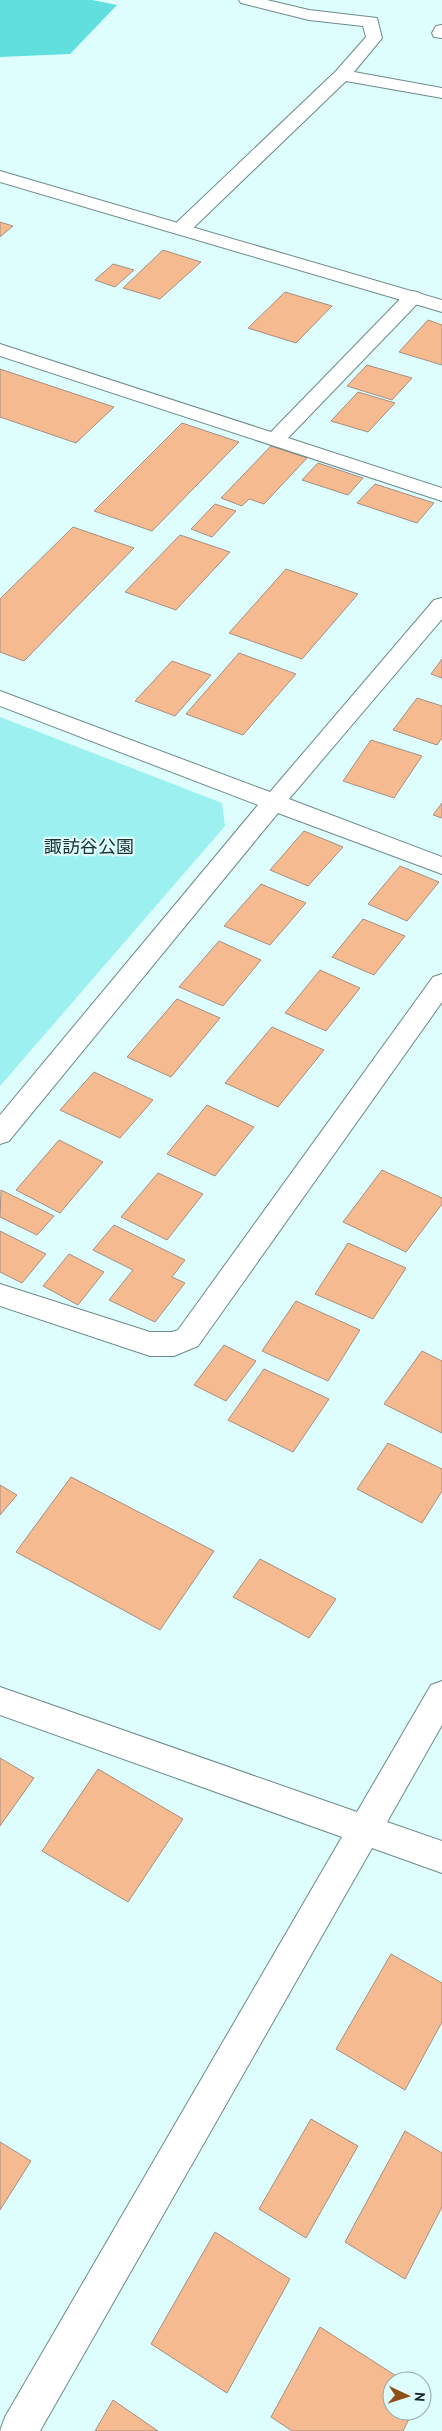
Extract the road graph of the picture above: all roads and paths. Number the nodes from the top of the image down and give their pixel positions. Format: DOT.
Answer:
graph roads {
  1 [pos="247,0"];
  2 [pos="342,75"];
  3 [pos="442,93"];
  4 [pos="0,176"];
  5 [pos="181,229"];
  6 [pos="413,297"];
  7 [pos="442,306"];
  8 [pos="0,350"];
  9 [pos="275,440"];
  10 [pos="442,495"];
  11 [pos="442,605"];
  12 [pos="0,698"];
  13 [pos="274,802"];
  14 [pos="442,866"];
  15 [pos="442,983"];
  16 [pos="0,1134"];
  17 [pos="0,1295"];
  18 [pos="442,1695"];
  19 [pos="0,1701"];
  20 [pos="364,1829"];
  21 [pos="442,1857"];
  22 [pos="19,2431"];
  1 -- 2 [label="street"];
  2 -- 3 [label="street"];
  2 -- 5 [label="street"];
  4 -- 5 [label="street"];
  5 -- 6 [label="street"];
  6 -- 7 [label="street"];
  6 -- 9 [label="street"];
  8 -- 9 [label="street"];
  9 -- 10 [label="street"];
  11 -- 13 [label="street"];
  12 -- 13 [label="street"];
  13 -- 14 [label="street"];
  13 -- 16 [label="street"];
  15 -- 17 [label="street"];
  18 -- 20 [label="street"];
  19 -- 20 [label="street"];
  20 -- 21 [label="street"];
  20 -- 22 [label="street"];
}
